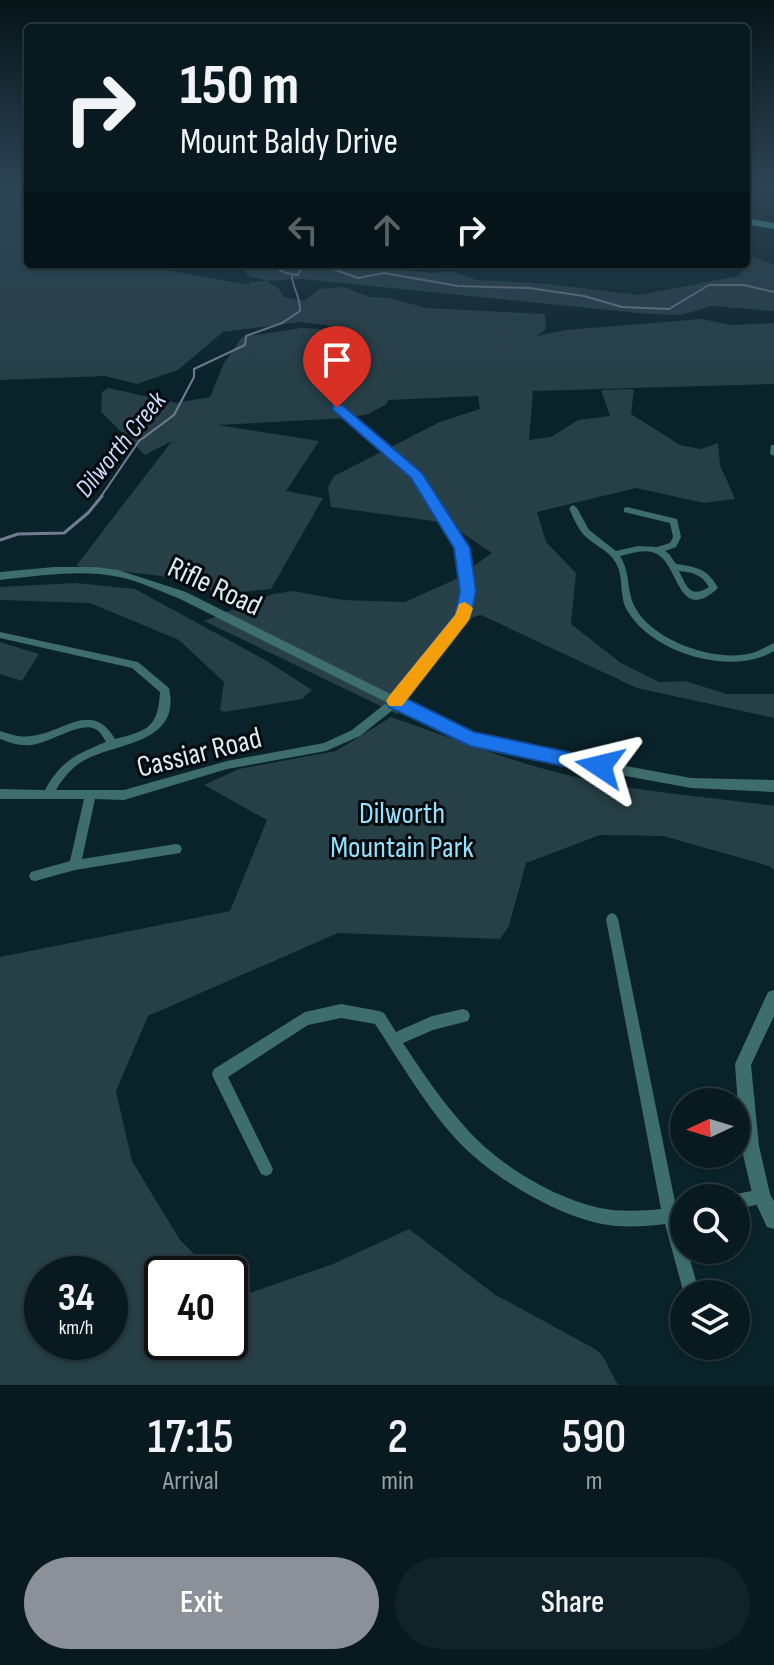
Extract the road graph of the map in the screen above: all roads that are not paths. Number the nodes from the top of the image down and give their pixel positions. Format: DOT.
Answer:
graph roads {
  1 [pos="337,408"];
  2 [pos="774,447"];
  3 [pos="774,454"];
  4 [pos="573,508"];
  5 [pos="627,510"];
  6 [pos="658,550"];
  7 [pos="616,554"];
  8 [pos="673,567"];
  9 [pos="0,576"];
  10 [pos="0,635"];
  11 [pos="774,646"];
  12 [pos="395,702"];
  13 [pos="0,735"];
  14 [pos="112,744"];
  15 [pos="774,786"];
  16 [pos="0,794"];
  17 [pos="48,795"];
  18 [pos="90,796"];
  19 [pos="176,849"];
  20 [pos="75,865"];
  21 [pos="35,876"];
  22 [pos="612,919"];
  23 [pos="774,998"];
  24 [pos="463,1016"];
  25 [pos="394,1040"];
  26 [pos="266,1169"];
  27 [pos="670,1184"];
  28 [pos="762,1197"];
  29 [pos="750,1199"];
  30 [pos="670,1216"];
  31 [pos="774,1220"];
  1 -- 12 [label="street, Cassiar Road"];
  2 -- 3 [label="street"];
  4 -- 7 [label="street"];
  5 -- 6 [label="street"];
  6 -- 7 [label="street"];
  6 -- 8 [label="street"];
  7 -- 11 [label="street"];
  8 -- 8 [label="street"];
  9 -- 12 [label="street, Rifle Road"];
  10 -- 14 [label="street"];
  12 -- 15 [label="street, Rifle Road"];
  12 -- 18 [label="street, Cassiar Road"];
  13 -- 14 [label="street"];
  14 -- 17 [label="street"];
  16 -- 17 [label="street, Cassiar Road"];
  17 -- 18 [label="street, Cassiar Road"];
  18 -- 20 [label="street"];
  19 -- 20 [label="street"];
  20 -- 21 [label="street"];
  22 -- 27 [label="street"];
  23 -- 28 [label="street"];
  24 -- 25 [label="street"];
  25 -- 26 [label="street"];
  25 -- 30 [label="street"];
  28 -- 29 [label="street"];
  28 -- 31 [label="street"];
}
